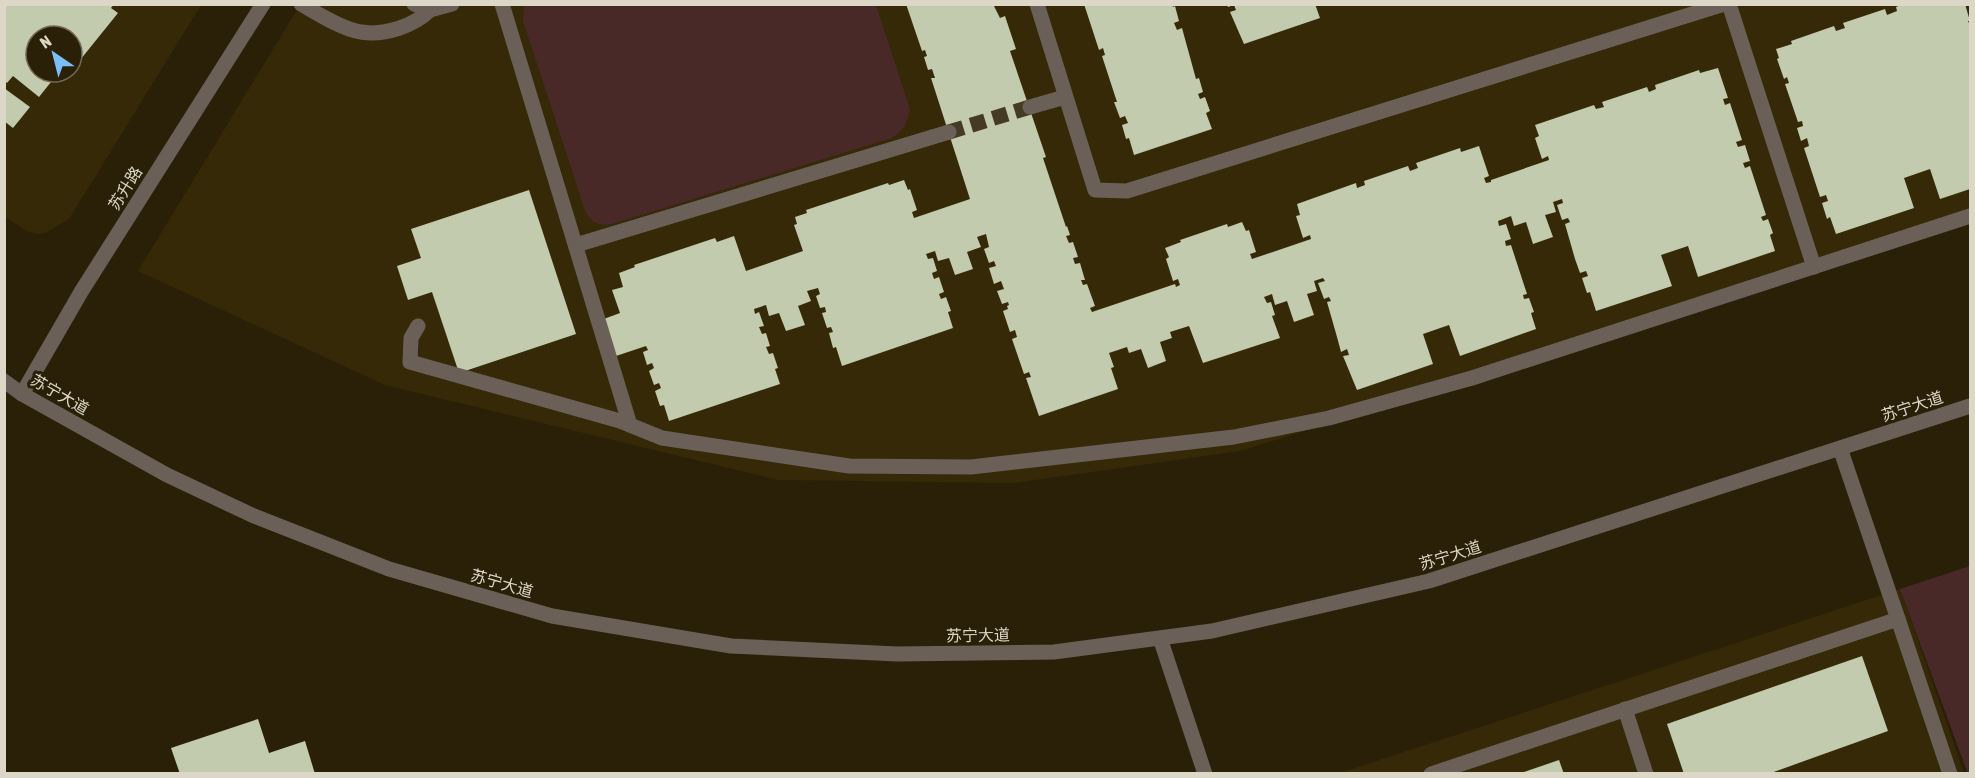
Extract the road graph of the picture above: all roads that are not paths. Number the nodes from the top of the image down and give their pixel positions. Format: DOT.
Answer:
graph roads {
  1 [pos="263,4"];
  2 [pos="301,4"];
  3 [pos="414,4"];
  4 [pos="452,4"];
  5 [pos="502,4"];
  6 [pos="1037,4"];
  7 [pos="1727,4"];
  8 [pos="430,10"];
  9 [pos="1065,97"];
  10 [pos="1030,107"];
  11 [pos="949,132"];
  12 [pos="1971,216"];
  13 [pos="576,245"];
  14 [pos="1814,267"];
  15 [pos="418,326"];
  16 [pos="4,381"];
  17 [pos="22,394"];
  18 [pos="1971,406"];
  19 [pos="630,425"];
  20 [pos="1840,448"];
  21 [pos="1898,620"];
  22 [pos="1160,638"];
  23 [pos="1625,709"];
  24 [pos="1205,774"];
  25 [pos="1431,774"];
  26 [pos="1646,774"];
  27 [pos="1950,774"];
  1 -- 17 [label="street, 苏升路"];
  2 -- 8 [label="street"];
  3 -- 8 [label="street"];
  4 -- 8 [label="street"];
  5 -- 13 [label="street"];
  6 -- 9 [label="street"];
  7 -- 9 [label="street"];
  7 -- 14 [label="street"];
  9 -- 10 [label="street"];
  11 -- 13 [label="street"];
  12 -- 14 [label="street"];
  13 -- 19 [label="street"];
  14 -- 19 [label="street"];
  15 -- 19 [label="street"];
  16 -- 17 [label="street, 苏宁大道"];
  17 -- 22 [label="street, 苏宁大道"];
  18 -- 20 [label="street, 苏宁大道"];
  20 -- 21 [label="street"];
  20 -- 22 [label="street, 苏宁大道"];
  21 -- 23 [label="street"];
  21 -- 27 [label="street"];
  22 -- 24 [label="street"];
  23 -- 25 [label="street"];
  23 -- 26 [label="street"];
}
